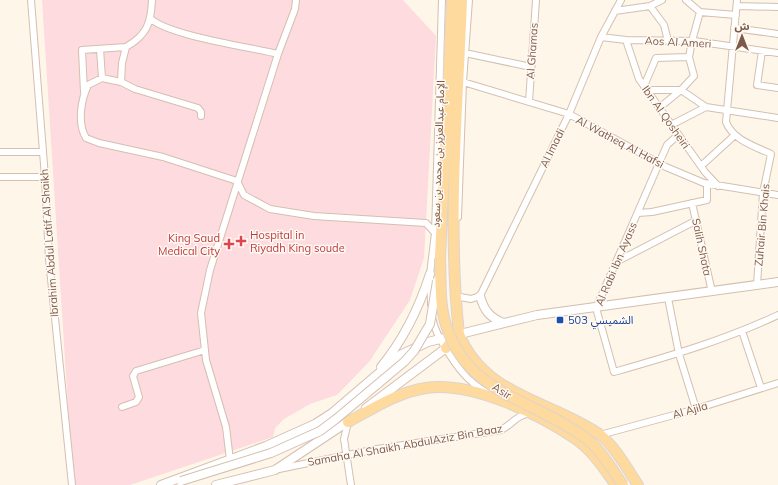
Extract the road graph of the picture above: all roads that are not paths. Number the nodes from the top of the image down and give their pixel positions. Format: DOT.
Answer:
graph roads {
  1 [pos="31,0"];
  2 [pos="152,0"];
  3 [pos="296,0"];
  4 [pos="442,0"];
  5 [pos="452,0"];
  6 [pos="462,0"];
  7 [pos="469,0"];
  8 [pos="536,0"];
  9 [pos="621,0"];
  10 [pos="662,0"];
  11 [pos="686,0"];
  12 [pos="737,3"];
  13 [pos="650,6"];
  14 [pos="778,7"];
  15 [pos="616,11"];
  16 [pos="700,12"];
  17 [pos="736,15"];
  18 [pos="151,19"];
  19 [pos="734,28"];
  20 [pos="778,34"];
  21 [pos="601,37"];
  22 [pos="626,40"];
  23 [pos="668,41"];
  24 [pos="692,41"];
  25 [pos="126,47"];
  26 [pos="733,47"];
  27 [pos="100,49"];
  28 [pos="762,51"];
  29 [pos="466,53"];
  30 [pos="778,53"];
  31 [pos="278,54"];
  32 [pos="689,57"];
  33 [pos="531,67"];
  34 [pos="102,78"];
  35 [pos="121,82"];
  36 [pos="464,82"];
  37 [pos="645,88"];
  38 [pos="778,88"];
  39 [pos="681,90"];
  40 [pos="84,93"];
  41 [pos="529,102"];
  42 [pos="706,107"];
  43 [pos="659,108"];
  44 [pos="727,110"];
  45 [pos="569,114"];
  46 [pos="200,116"];
  47 [pos="778,118"];
  48 [pos="671,125"];
  49 [pos="678,135"];
  50 [pos="735,135"];
  51 [pos="0,152"];
  52 [pos="42,152"];
  53 [pos="660,164"];
  54 [pos="701,166"];
  55 [pos="45,176"];
  56 [pos="0,177"];
  57 [pos="237,181"];
  58 [pos="707,184"];
  59 [pos="719,186"];
  60 [pos="763,193"];
  61 [pos="778,195"];
  62 [pos="692,203"];
  63 [pos="638,213"];
  64 [pos="697,220"];
  65 [pos="435,233"];
  66 [pos="440,258"];
  67 [pos="616,262"];
  68 [pos="430,274"];
  69 [pos="778,282"];
  70 [pos="757,285"];
  71 [pos="712,292"];
  72 [pos="480,296"];
  73 [pos="455,297"];
  74 [pos="668,298"];
  75 [pos="431,307"];
  76 [pos="596,308"];
  77 [pos="778,315"];
  78 [pos="503,323"];
  79 [pos="742,331"];
  80 [pos="459,334"];
  81 [pos="443,344"];
  82 [pos="205,350"];
  83 [pos="679,354"];
  84 [pos="371,379"];
  85 [pos="778,383"];
  86 [pos="761,388"];
  87 [pos="499,400"];
  88 [pos="122,407"];
  89 [pos="696,409"];
  90 [pos="530,413"];
  91 [pos="348,422"];
  92 [pos="600,435"];
  93 [pos="346,455"];
  94 [pos="230,460"];
  95 [pos="275,470"];
  96 [pos="611,483"];
  97 [pos="72,485"];
  98 [pos="161,485"];
  99 [pos="169,485"];
  100 [pos="218,485"];
  101 [pos="350,485"];
  102 [pos="622,485"];
  103 [pos="638,485"];
  1 -- 52 [label="street, Ibrahim Abdul Latif Al Shaikh"];
  2 -- 18 [label="street"];
  3 -- 31 [label="street"];
  4 -- 65 [label="street, الإمام عبدالعزيز بن محمد بن سعود"];
  5 -- 66 [label="main road, الإمام عبدالعزيز بن محمد بن سعود"];
  6 -- 73 [label="main road, الإمام عبدالعزيز بن محمد بن سعود"];
  7 -- 29 [label="street, الإمام عبدالعزيز بن محمد بن سعود"];
  8 -- 33 [label="street, Al Ghamas"];
  9 -- 15 [label="street, Al Imadi"];
  10 -- 13 [label="street"];
  11 -- 16 [label="street"];
  12 -- 14 [label="street"];
  12 -- 17 [label="street"];
  13 -- 15 [label="street"];
  13 -- 23 [label="street"];
  15 -- 21 [label="street, Al Imadi"];
  16 -- 17 [label="street"];
  16 -- 24 [label="street"];
  17 -- 19 [label="street"];
  18 -- 25 [label="street"];
  18 -- 31 [label="street"];
  19 -- 20 [label="street"];
  19 -- 26 [label="street"];
  21 -- 22 [label="street, Aos Al Ameri"];
  21 -- 45 [label="street, Al Imadi"];
  22 -- 23 [label="street, Aos Al Ameri"];
  22 -- 37 [label="street, Ibn Al Qosheiri"];
  23 -- 24 [label="street, Aos Al Ameri"];
  24 -- 26 [label="street, Aos Al Ameri"];
  24 -- 32 [label="street"];
  25 -- 27 [label="street"];
  25 -- 35 [label="street"];
  26 -- 28 [label="street, Aos Al Ameri"];
  26 -- 44 [label="street"];
  27 -- 34 [label="street"];
  27 -- 40 [label="street"];
  28 -- 30 [label="street, Aos Al Ameri"];
  28 -- 38 [label="street"];
  29 -- 33 [label="street"];
  29 -- 36 [label="street, الإمام عبدالعزيز بن محمد بن سعود"];
  31 -- 57 [label="street"];
  32 -- 37 [label="street"];
  32 -- 39 [label="street"];
  33 -- 41 [label="street, Al Ghamas"];
  34 -- 35 [label="street"];
  34 -- 40 [label="street"];
  35 -- 46 [label="street"];
  36 -- 41 [label="street, Al Watheq Al Hafsi"];
  36 -- 73 [label="street, الإمام عبدالعزيز بن محمد بن سعود"];
  37 -- 39 [label="street"];
  37 -- 43 [label="street, Ibn Al Qosheiri"];
  39 -- 42 [label="street"];
  39 -- 43 [label="street"];
  40 -- 57 [label="street"];
  41 -- 45 [label="street, Al Watheq Al Hafsi"];
  42 -- 44 [label="street"];
  42 -- 48 [label="street"];
  43 -- 48 [label="street, Ibn Al Qosheiri"];
  44 -- 47 [label="street"];
  44 -- 50 [label="street"];
  45 -- 53 [label="street, Al Watheq Al Hafsi"];
  45 -- 72 [label="street, Al Imadi"];
  48 -- 49 [label="street, Ibn Al Qosheiri"];
  49 -- 53 [label="street, Al Rabi Ibn Ayass"];
  49 -- 54 [label="street, Ibn Al Qosheiri"];
  50 -- 54 [label="street"];
  50 -- 60 [label="street, Zuhair Bin Khais"];
  51 -- 52 [label="street"];
  52 -- 55 [label="street, Ibrahim Abdul Latif Al Shaikh"];
  53 -- 58 [label="street, Al Watheq Al Hafsi"];
  53 -- 63 [label="street, Al Rabi Ibn Ayass"];
  54 -- 59 [label="street, Ibn Al Qosheiri"];
  55 -- 56 [label="street"];
  55 -- 97 [label="street, Ibrahim Abdul Latif Al Shaikh"];
  57 -- 65 [label="street"];
  57 -- 82 [label="street"];
  58 -- 59 [label="street, Al Watheq Al Hafsi"];
  58 -- 62 [label="street"];
  59 -- 60 [label="street, Al Watheq Al Hafsi"];
  60 -- 61 [label="street, Al Watheq Al Hafsi"];
  60 -- 70 [label="street, Zuhair Bin Khais"];
  62 -- 63 [label="street"];
  62 -- 64 [label="street, Salih Shata"];
  63 -- 67 [label="street, Al Rabi Ibn Ayass"];
  64 -- 67 [label="street"];
  64 -- 71 [label="street, Salih Shata"];
  65 -- 68 [label="street, الإمام عبدالعزيز بن محمد بن سعود"];
  66 -- 99 [label="street, bridge"];
  66 -- 102 [label="main road, Asir, bridge"];
  67 -- 76 [label="street, Al Rabi Ibn Ayass"];
  68 -- 75 [label="street, الإمام عبدالعزيز بن محمد بن سعود"];
  68 -- 84 [label="street"];
  69 -- 70 [label="street"];
  70 -- 71 [label="street"];
  71 -- 74 [label="street"];
  72 -- 73 [label="street"];
  72 -- 78 [label="street"];
  73 -- 80 [label="main road"];
  74 -- 76 [label="street"];
  74 -- 83 [label="street"];
  75 -- 81 [label="street, Asir"];
  76 -- 78 [label="street"];
  76 -- 83 [label="street, Al Rabi Ibn Ayass"];
  77 -- 79 [label="street, Al Rabi Ibn Ayass"];
  78 -- 80 [label="street"];
  79 -- 83 [label="street, Al Rabi Ibn Ayass"];
  79 -- 86 [label="street"];
  80 -- 81 [label="main road, Samaha Al Shaikh AbdulAziz Bin Baaz"];
  80 -- 92 [label="main road"];
  81 -- 84 [label="street"];
  81 -- 87 [label="street, Asir"];
  81 -- 91 [label="street, Samaha Al Shaikh AbdulAziz Bin Baaz"];
  82 -- 88 [label="street"];
  82 -- 94 [label="street"];
  83 -- 89 [label="street"];
  84 -- 94 [label="street"];
  85 -- 86 [label="street, Al Ajila"];
  86 -- 89 [label="street, Al Ajila"];
  87 -- 90 [label="main road, Samaha Al Shaikh AbdulAziz Bin Baaz"];
  87 -- 91 [label="main road, Samaha Al Shaikh AbdulAziz Bin Baaz"];
  89 -- 92 [label="street, Al Ajila"];
  90 -- 93 [label="street, Samaha Al Shaikh AbdulAziz Bin Baaz"];
  90 -- 96 [label="main road, Samaha Al Shaikh AbdulAziz Bin Baaz"];
  91 -- 93 [label="street"];
  91 -- 95 [label="street, Samaha Al Shaikh AbdulAziz Bin Baaz"];
  92 -- 103 [label="main road"];
  93 -- 95 [label="street, Samaha Al Shaikh AbdulAziz Bin Baaz"];
  93 -- 101 [label="street"];
  94 -- 98 [label="street"];
  95 -- 100 [label="street, Samaha Al Shaikh AbdulAziz Bin Baaz"];
}
